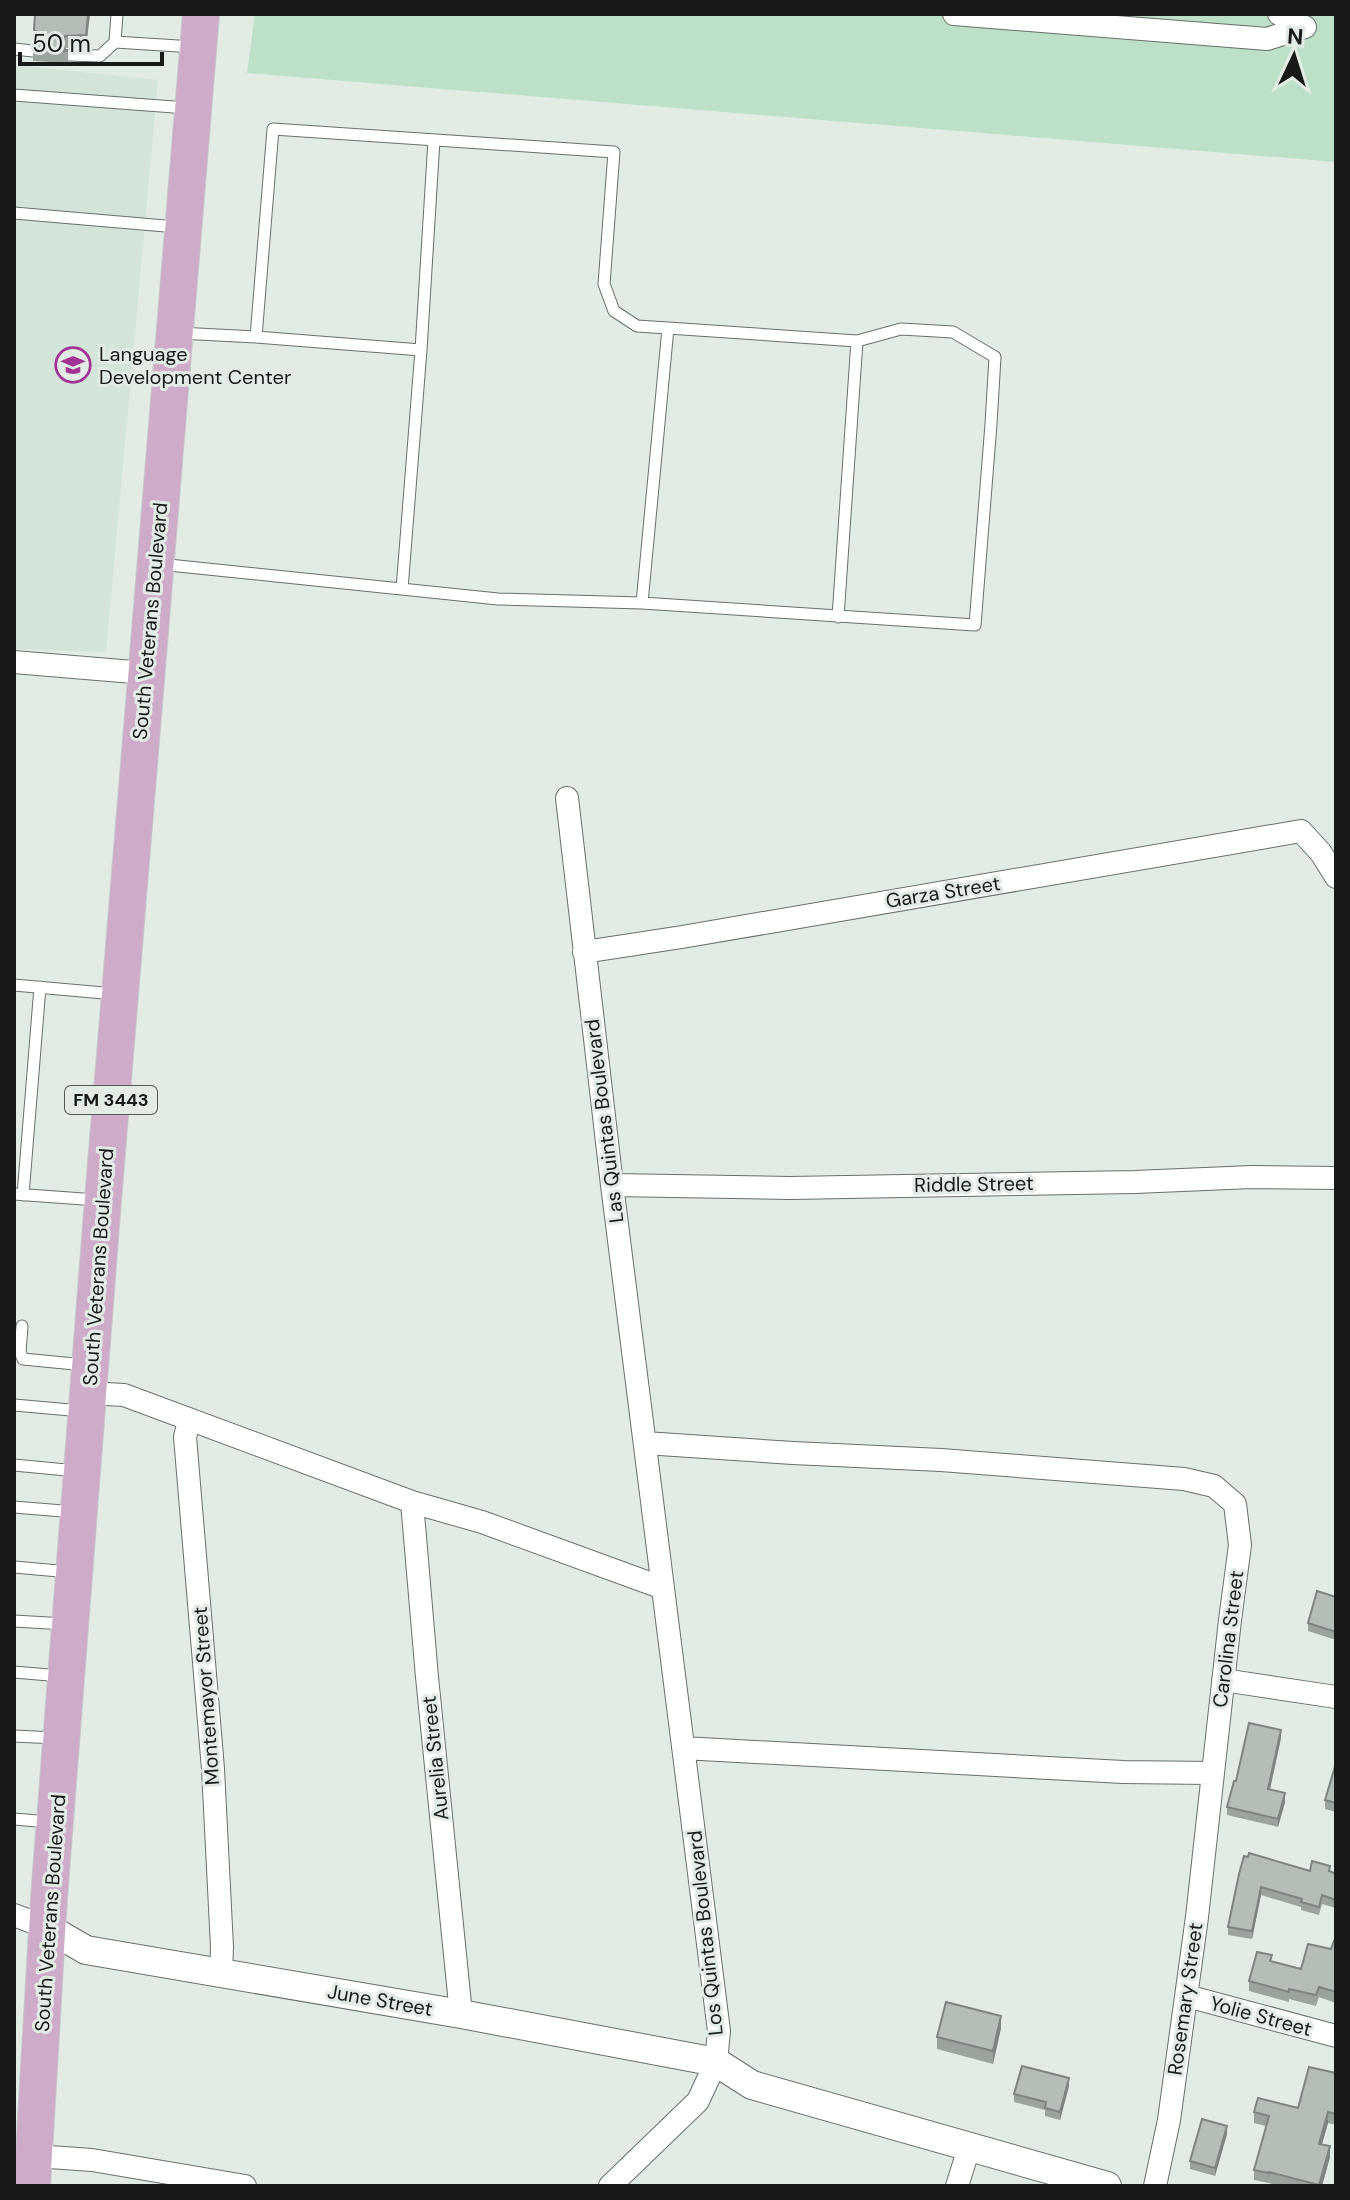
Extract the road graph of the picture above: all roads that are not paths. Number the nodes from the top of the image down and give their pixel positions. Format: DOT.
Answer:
graph roads {
  1 [pos="117,14"];
  2 [pos="954,14"];
  3 [pos="1279,14"];
  4 [pos="1106,20"];
  5 [pos="199,31"];
  6 [pos="115,42"];
  7 [pos="14,49"];
  8 [pos="33,51"];
  9 [pos="70,55"];
  10 [pos="14,95"];
  11 [pos="192,108"];
  12 [pos="434,140"];
  13 [pos="14,213"];
  14 [pos="182,227"];
  15 [pos="668,328"];
  16 [pos="174,332"];
  17 [pos="256,337"];
  18 [pos="857,341"];
  19 [pos="421,350"];
  20 [pos="154,563"];
  21 [pos="402,589"];
  22 [pos="642,603"];
  23 [pos="838,617"];
  24 [pos="14,662"];
  25 [pos="145,673"];
  26 [pos="567,798"];
  27 [pos="1336,877"];
  28 [pos="584,952"];
  29 [pos="14,985"];
  30 [pos="40,987"];
  31 [pos="119,994"];
  32 [pos="1336,1178"];
  33 [pos="612,1185"];
  34 [pos="19,1194"];
  35 [pos="103,1200"];
  36 [pos="22,1326"];
  37 [pos="89,1390"];
  38 [pos="14,1405"];
  39 [pos="189,1421"];
  40 [pos="645,1443"];
  41 [pos="14,1465"];
  42 [pos="82,1471"];
  43 [pos="412,1502"];
  44 [pos="14,1507"];
  45 [pos="79,1512"];
  46 [pos="14,1567"];
  47 [pos="74,1572"];
  48 [pos="663,1588"];
  49 [pos="14,1621"];
  50 [pos="70,1624"];
  51 [pos="14,1672"];
  52 [pos="66,1676"];
  53 [pos="1223,1680"];
  54 [pos="1336,1697"];
  55 [pos="14,1736"];
  56 [pos="61,1738"];
  57 [pos="683,1748"];
  58 [pos="1212,1773"];
  59 [pos="14,1819"];
  60 [pos="55,1822"];
  61 [pos="1206,1829"];
  62 [pos="14,1915"];
  63 [pos="48,1928"];
  64 [pos="221,1973"];
  65 [pos="1187,1996"];
  66 [pos="461,2014"];
  67 [pos="1336,2036"];
  68 [pos="716,2062"];
  69 [pos="969,2148"];
  70 [pos="34,2171"];
  71 [pos="1157,2178"];
  72 [pos="245,2186"];
  73 [pos="610,2186"];
  74 [pos="957,2186"];
  75 [pos="1107,2186"];
  1 -- 6 [label="lane"];
  2 -- 4 [label="street"];
  3 -- 4 [label="street"];
  5 -- 6 [label="lane"];
  5 -- 11 [label="main road, South Veterans Boulevard / FM 3443"];
  6 -- 9 [label="lane"];
  7 -- 8 [label="lane"];
  10 -- 11 [label="lane"];
  11 -- 14 [label="main road, South Veterans Boulevard / FM 3443"];
  12 -- 15 [label="lane"];
  12 -- 17 [label="lane"];
  12 -- 19 [label="lane"];
  13 -- 14 [label="lane"];
  14 -- 16 [label="main road, South Veterans Boulevard / FM 3443"];
  15 -- 18 [label="lane"];
  15 -- 22 [label="lane"];
  16 -- 17 [label="lane"];
  16 -- 20 [label="main road, South Veterans Boulevard / FM 3443"];
  17 -- 19 [label="lane"];
  18 -- 23 [label="lane"];
  18 -- 23 [label="lane"];
  19 -- 21 [label="lane"];
  20 -- 21 [label="lane"];
  20 -- 25 [label="main road, South Veterans Boulevard / FM 3443"];
  21 -- 22 [label="lane"];
  22 -- 23 [label="lane"];
  24 -- 25 [label="street"];
  25 -- 31 [label="main road, South Veterans Boulevard / FM 3443"];
  26 -- 28 [label="street, Las Quintas Boulevard"];
  27 -- 28 [label="street, Garza Street"];
  28 -- 33 [label="street, Las Quintas Boulevard"];
  29 -- 30 [label="lane"];
  30 -- 31 [label="lane"];
  30 -- 34 [label="lane"];
  31 -- 35 [label="main road, South Veterans Boulevard / FM 3443"];
  32 -- 33 [label="street, Riddle Street"];
  33 -- 40 [label="street, Las Quintas Boulevard"];
  34 -- 35 [label="lane"];
  35 -- 37 [label="main road, South Veterans Boulevard / FM 3443"];
  36 -- 37 [label="lane"];
  37 -- 38 [label="lane"];
  37 -- 39 [label="street"];
  37 -- 42 [label="main road, South Veterans Boulevard / FM 3443"];
  39 -- 43 [label="street"];
  39 -- 64 [label="street, Montemayor Street"];
  40 -- 48 [label="street, Los Quintas Boulevard"];
  40 -- 53 [label="street, Carolina Street"];
  41 -- 42 [label="lane"];
  42 -- 45 [label="main road, South Veterans Boulevard / FM 3443"];
  43 -- 48 [label="street"];
  43 -- 66 [label="street, Aurelia Street"];
  44 -- 45 [label="lane"];
  45 -- 47 [label="main road, South Veterans Boulevard / FM 3443"];
  46 -- 47 [label="lane"];
  47 -- 50 [label="main road, South Veterans Boulevard / FM 3443"];
  48 -- 57 [label="street, Los Quintas Boulevard"];
  49 -- 50 [label="lane"];
  50 -- 52 [label="main road, South Veterans Boulevard / FM 3443"];
  51 -- 52 [label="lane"];
  52 -- 56 [label="main road, South Veterans Boulevard / FM 3443"];
  53 -- 54 [label="street"];
  53 -- 58 [label="street, Carolina Street"];
  55 -- 56 [label="lane"];
  56 -- 60 [label="main road, South Veterans Boulevard / FM 3443"];
  57 -- 58 [label="street"];
  57 -- 68 [label="street, Los Quintas Boulevard"];
  58 -- 61 [label="street, Carolina Street"];
  59 -- 60 [label="lane"];
  60 -- 63 [label="main road, South Veterans Boulevard / FM 3443"];
  61 -- 65 [label="street, Rosemary Street"];
  62 -- 63 [label="street"];
  63 -- 64 [label="street, June Street"];
  63 -- 70 [label="main road, South Veterans Boulevard / FM 3443"];
  64 -- 66 [label="street, June Street"];
  65 -- 67 [label="street, Yolie Street"];
  65 -- 71 [label="street, Rosemary Street"];
  66 -- 68 [label="street, June Street"];
  68 -- 69 [label="street, Los Quintas Boulevard"];
  68 -- 73 [label="street"];
  69 -- 74 [label="street"];
  69 -- 75 [label="street, Los Quintas Boulevard"];
  70 -- 72 [label="street"];
}
